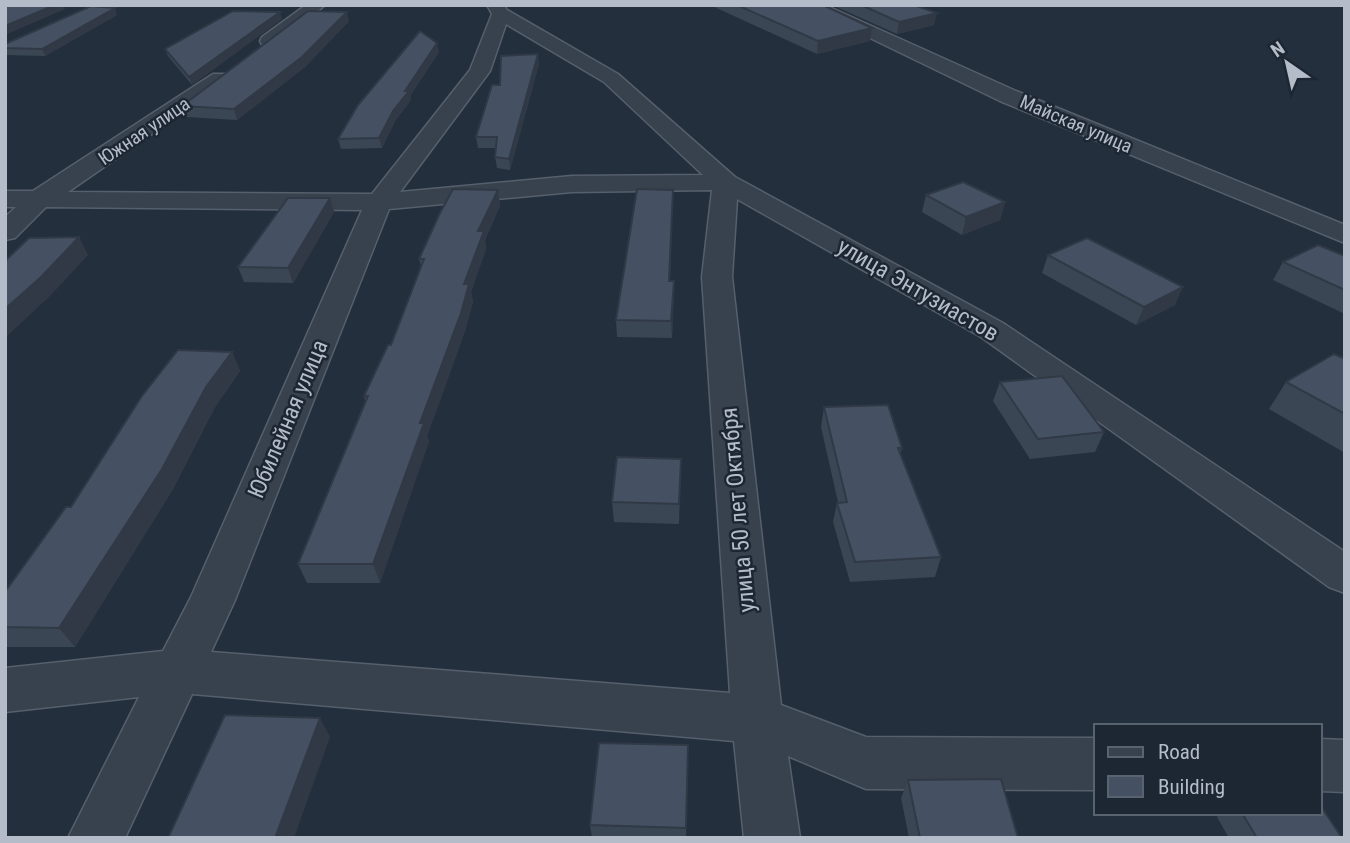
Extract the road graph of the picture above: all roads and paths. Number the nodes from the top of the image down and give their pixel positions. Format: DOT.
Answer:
graph roads {
  1 [pos="317,5"];
  2 [pos="810,5"];
  3 [pos="498,10"];
  4 [pos="726,182"];
  5 [pos="41,198"];
  6 [pos="5,199"];
  7 [pos="379,202"];
  8 [pos="5,232"];
  9 [pos="1345,235"];
  10 [pos="1345,575"];
  11 [pos="178,671"];
  12 [pos="5,690"];
  13 [pos="757,719"];
  14 [pos="1094,764"];
  15 [pos="1322,765"];
  16 [pos="1345,766"];
  17 [pos="96,838"];
  18 [pos="772,838"];
  1 -- 5 [label="street, Южная улица"];
  2 -- 9 [label="street, Майская улица"];
  3 -- 4 [label="street, улица Энтузиастов"];
  3 -- 7 [label="street, Юбилейная улица"];
  4 -- 7 [label="street"];
  4 -- 10 [label="street, улица Энтузиастов"];
  4 -- 13 [label="street, улица 50 лет Октября"];
  5 -- 6 [label="street"];
  5 -- 7 [label="street"];
  5 -- 8 [label="street, Южная улица"];
  7 -- 11 [label="street, Юбилейная улица"];
  11 -- 12 [label="street"];
  11 -- 13 [label="street"];
  11 -- 17 [label="street, Юбилейная улица"];
  13 -- 14 [label="street"];
  13 -- 18 [label="street, улица 50 лет Октября"];
  15 -- 16 [label="street"];
}
